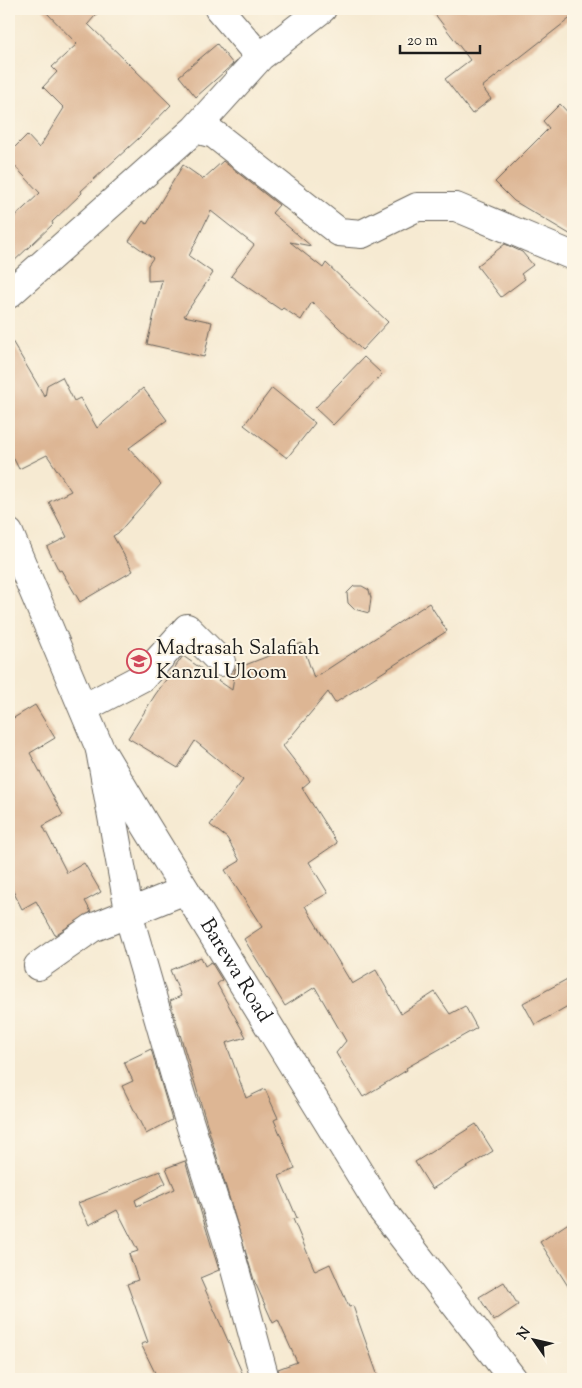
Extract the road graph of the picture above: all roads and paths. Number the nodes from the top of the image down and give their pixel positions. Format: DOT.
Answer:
graph roads {
  1 [pos="219,9"];
  2 [pos="322,9"];
  3 [pos="260,57"];
  4 [pos="195,129"];
  5 [pos="573,256"];
  6 [pos="9,294"];
  7 [pos="9,533"];
  8 [pos="221,662"];
  9 [pos="84,708"];
  10 [pos="100,750"];
  11 [pos="185,890"];
  12 [pos="130,912"];
  13 [pos="38,966"];
  14 [pos="265,1379"];
  15 [pos="513,1379"];
  1 -- 3 [label="street"];
  2 -- 3 [label="street"];
  3 -- 4 [label="street"];
  4 -- 5 [label="street"];
  4 -- 6 [label="street"];
  7 -- 9 [label="street, Barewa Road"];
  8 -- 9 [label="street"];
  9 -- 10 [label="street, Barewa Road"];
  10 -- 11 [label="street, Barewa Road"];
  10 -- 12 [label="street"];
  11 -- 12 [label="street"];
  11 -- 15 [label="street, Barewa Road"];
  12 -- 13 [label="street"];
  12 -- 14 [label="street"];
}
